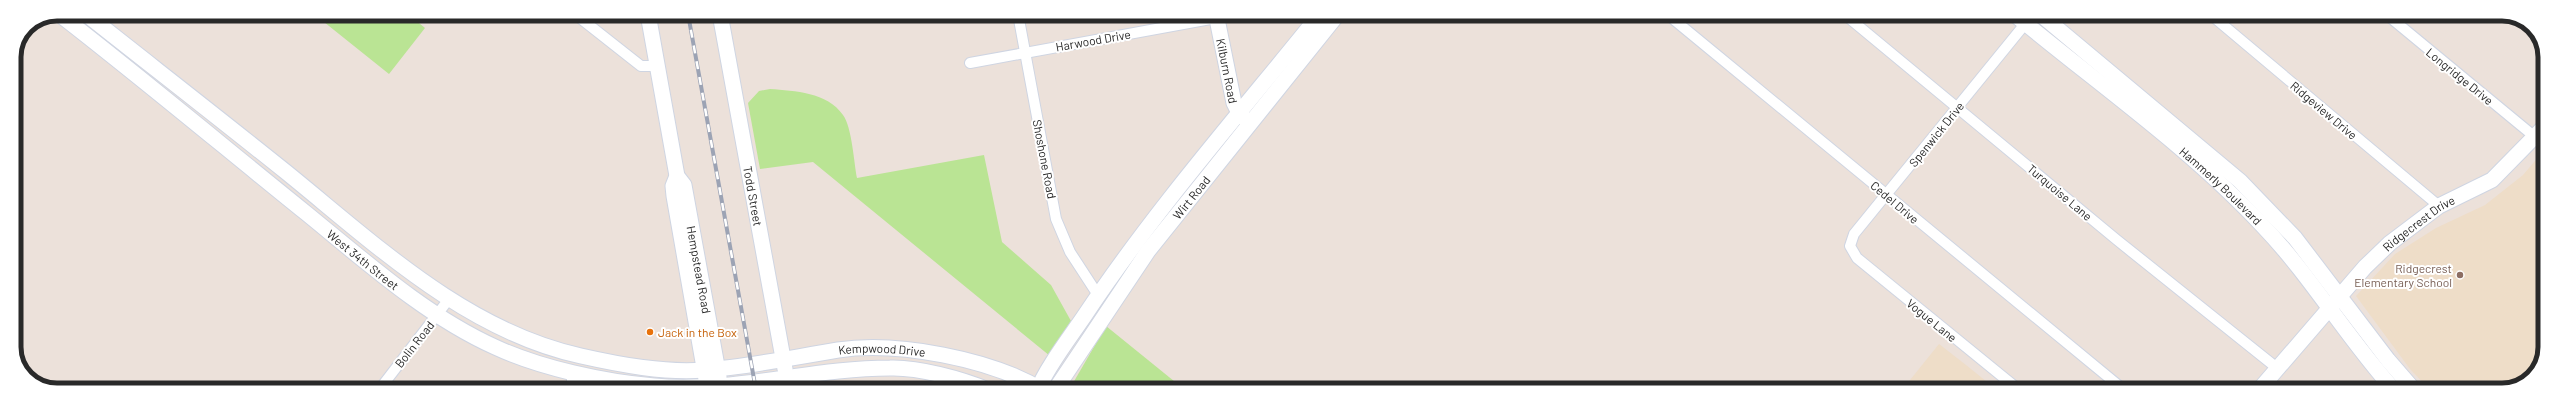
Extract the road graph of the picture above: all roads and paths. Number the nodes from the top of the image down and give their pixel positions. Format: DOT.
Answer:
graph roads {
  1 [pos="68,21"];
  2 [pos="95,21"];
  3 [pos="583,21"];
  4 [pos="649,21"];
  5 [pos="721,21"];
  6 [pos="1019,21"];
  7 [pos="1190,21"];
  8 [pos="1217,21"];
  9 [pos="1314,21"];
  10 [pos="1332,21"];
  11 [pos="1676,21"];
  12 [pos="1852,21"];
  13 [pos="2019,21"];
  14 [pos="2023,21"];
  15 [pos="2028,21"];
  16 [pos="2048,21"];
  17 [pos="2218,21"];
  18 [pos="2395,21"];
  19 [pos="2078,47"];
  20 [pos="129,48"];
  21 [pos="1025,53"];
  22 [pos="118,61"];
  23 [pos="970,62"];
  24 [pos="657,66"];
  25 [pos="1958,108"];
  26 [pos="2145,112"];
  27 [pos="1239,113"];
  28 [pos="1250,123"];
  29 [pos="2538,129"];
  30 [pos="2538,133"];
  31 [pos="2240,181"];
  32 [pos="2230,192"];
  33 [pos="1887,195"];
  34 [pos="324,203"];
  35 [pos="2439,206"];
  36 [pos="312,218"];
  37 [pos="1850,246"];
  38 [pos="1098,295"];
  39 [pos="2340,297"];
  40 [pos="449,299"];
  41 [pos="2330,309"];
  42 [pos="437,315"];
  43 [pos="909,350"];
  44 [pos="783,360"];
  45 [pos="2277,368"];
  46 [pos="711,369"];
  47 [pos="908,370"];
  48 [pos="572,372"];
  49 [pos="786,378"];
  50 [pos="384,383"];
  51 [pos="572,383"];
  52 [pos="636,383"];
  53 [pos="713,383"];
  54 [pos="753,383"];
  55 [pos="973,383"];
  56 [pos="1024,383"];
  57 [pos="1044,383"];
  58 [pos="1060,383"];
  59 [pos="2010,383"];
  60 [pos="2115,383"];
  61 [pos="2265,383"];
  62 [pos="2388,383"];
  63 [pos="2407,383"];
  1 -- 22 [label="main road, West 34th Street"];
  2 -- 20 [label="main road, West 34th Street"];
  3 -- 24 [label="street"];
  4 -- 24 [label="main road, Hempstead Road"];
  5 -- 44 [label="main road, Todd Street"];
  6 -- 21 [label="street, Shoshone Road"];
  7 -- 21 [label="street, Harwood Drive"];
  8 -- 27 [label="main road, Kilburn Road"];
  9 -- 27 [label="main road, Wirt Road"];
  10 -- 28 [label="main road, Wirt Road"];
  11 -- 33 [label="street, Cedel Drive"];
  12 -- 25 [label="street, Turquoise Lane"];
  13 -- 25 [label="street, Spenwick Drive"];
  14 -- 26 [label="main road, Hammerly Boulevard"];
  15 -- 19 [label="main road"];
  16 -- 19 [label="main road, Hammerly Boulevard"];
  17 -- 35 [label="street, Ridgeview Drive"];
  18 -- 29 [label="street, Longridge Drive"];
  19 -- 26 [label="main road, Hammerly Boulevard"];
  20 -- 22 [label="main road"];
  20 -- 34 [label="main road, West 34th Street"];
  21 -- 23 [label="street, Harwood Drive"];
  21 -- 38 [label="street, Shoshone Road"];
  22 -- 36 [label="main road, West 34th Street"];
  24 -- 46 [label="main road, Hempstead Road"];
  25 -- 33 [label="street, Spenwick Drive"];
  25 -- 45 [label="street, Turquoise Lane"];
  26 -- 31 [label="main road, Hammerly Boulevard"];
  26 -- 32 [label="main road, Hammerly Boulevard"];
  27 -- 28 [label="main road, Kilburn Road"];
  27 -- 38 [label="main road, Wirt Road"];
  28 -- 58 [label="main road, Wirt Road"];
  30 -- 35 [label="main road, Ridgecrest Drive"];
  31 -- 32 [label="main road"];
  31 -- 39 [label="main road, Hammerly Boulevard"];
  32 -- 41 [label="main road, Hammerly Boulevard"];
  33 -- 37 [label="street, Spenwick Drive"];
  33 -- 60 [label="street, Cedel Drive"];
  34 -- 36 [label="main road"];
  34 -- 40 [label="main road, West 34th Street"];
  35 -- 39 [label="main road, Ridgecrest Drive"];
  36 -- 42 [label="main road, West 34th Street"];
  37 -- 59 [label="street, Vogue Lane"];
  38 -- 57 [label="main road, Wirt Road"];
  39 -- 41 [label="main road, Ridgecrest Drive"];
  39 -- 63 [label="main road, Hammerly Boulevard"];
  40 -- 42 [label="street, Bolin Road"];
  40 -- 46 [label="main road, West 34th Street"];
  41 -- 45 [label="main road, Ridgecrest Drive"];
  41 -- 62 [label="main road, Hammerly Boulevard"];
  42 -- 48 [label="main road, West 34th Street"];
  42 -- 50 [label="street, Bolin Road"];
  43 -- 44 [label="main road, Kempwood Drive"];
  43 -- 47 [label="main road"];
  43 -- 56 [label="main road, Kempwood Drive"];
  44 -- 46 [label="main road, Kempwood Drive"];
  44 -- 49 [label="main road, Todd Street"];
  45 -- 61 [label="main road, Ridgecrest Drive"];
  46 -- 53 [label="main road, Hempstead Road"];
  47 -- 49 [label="main road, Kempwood Drive"];
  47 -- 55 [label="main road, Kempwood Drive"];
  48 -- 51 [label="street"];
  48 -- 52 [label="main road, West 34th Street"];
  49 -- 54 [label="main road, Kempwood Drive"];
}
